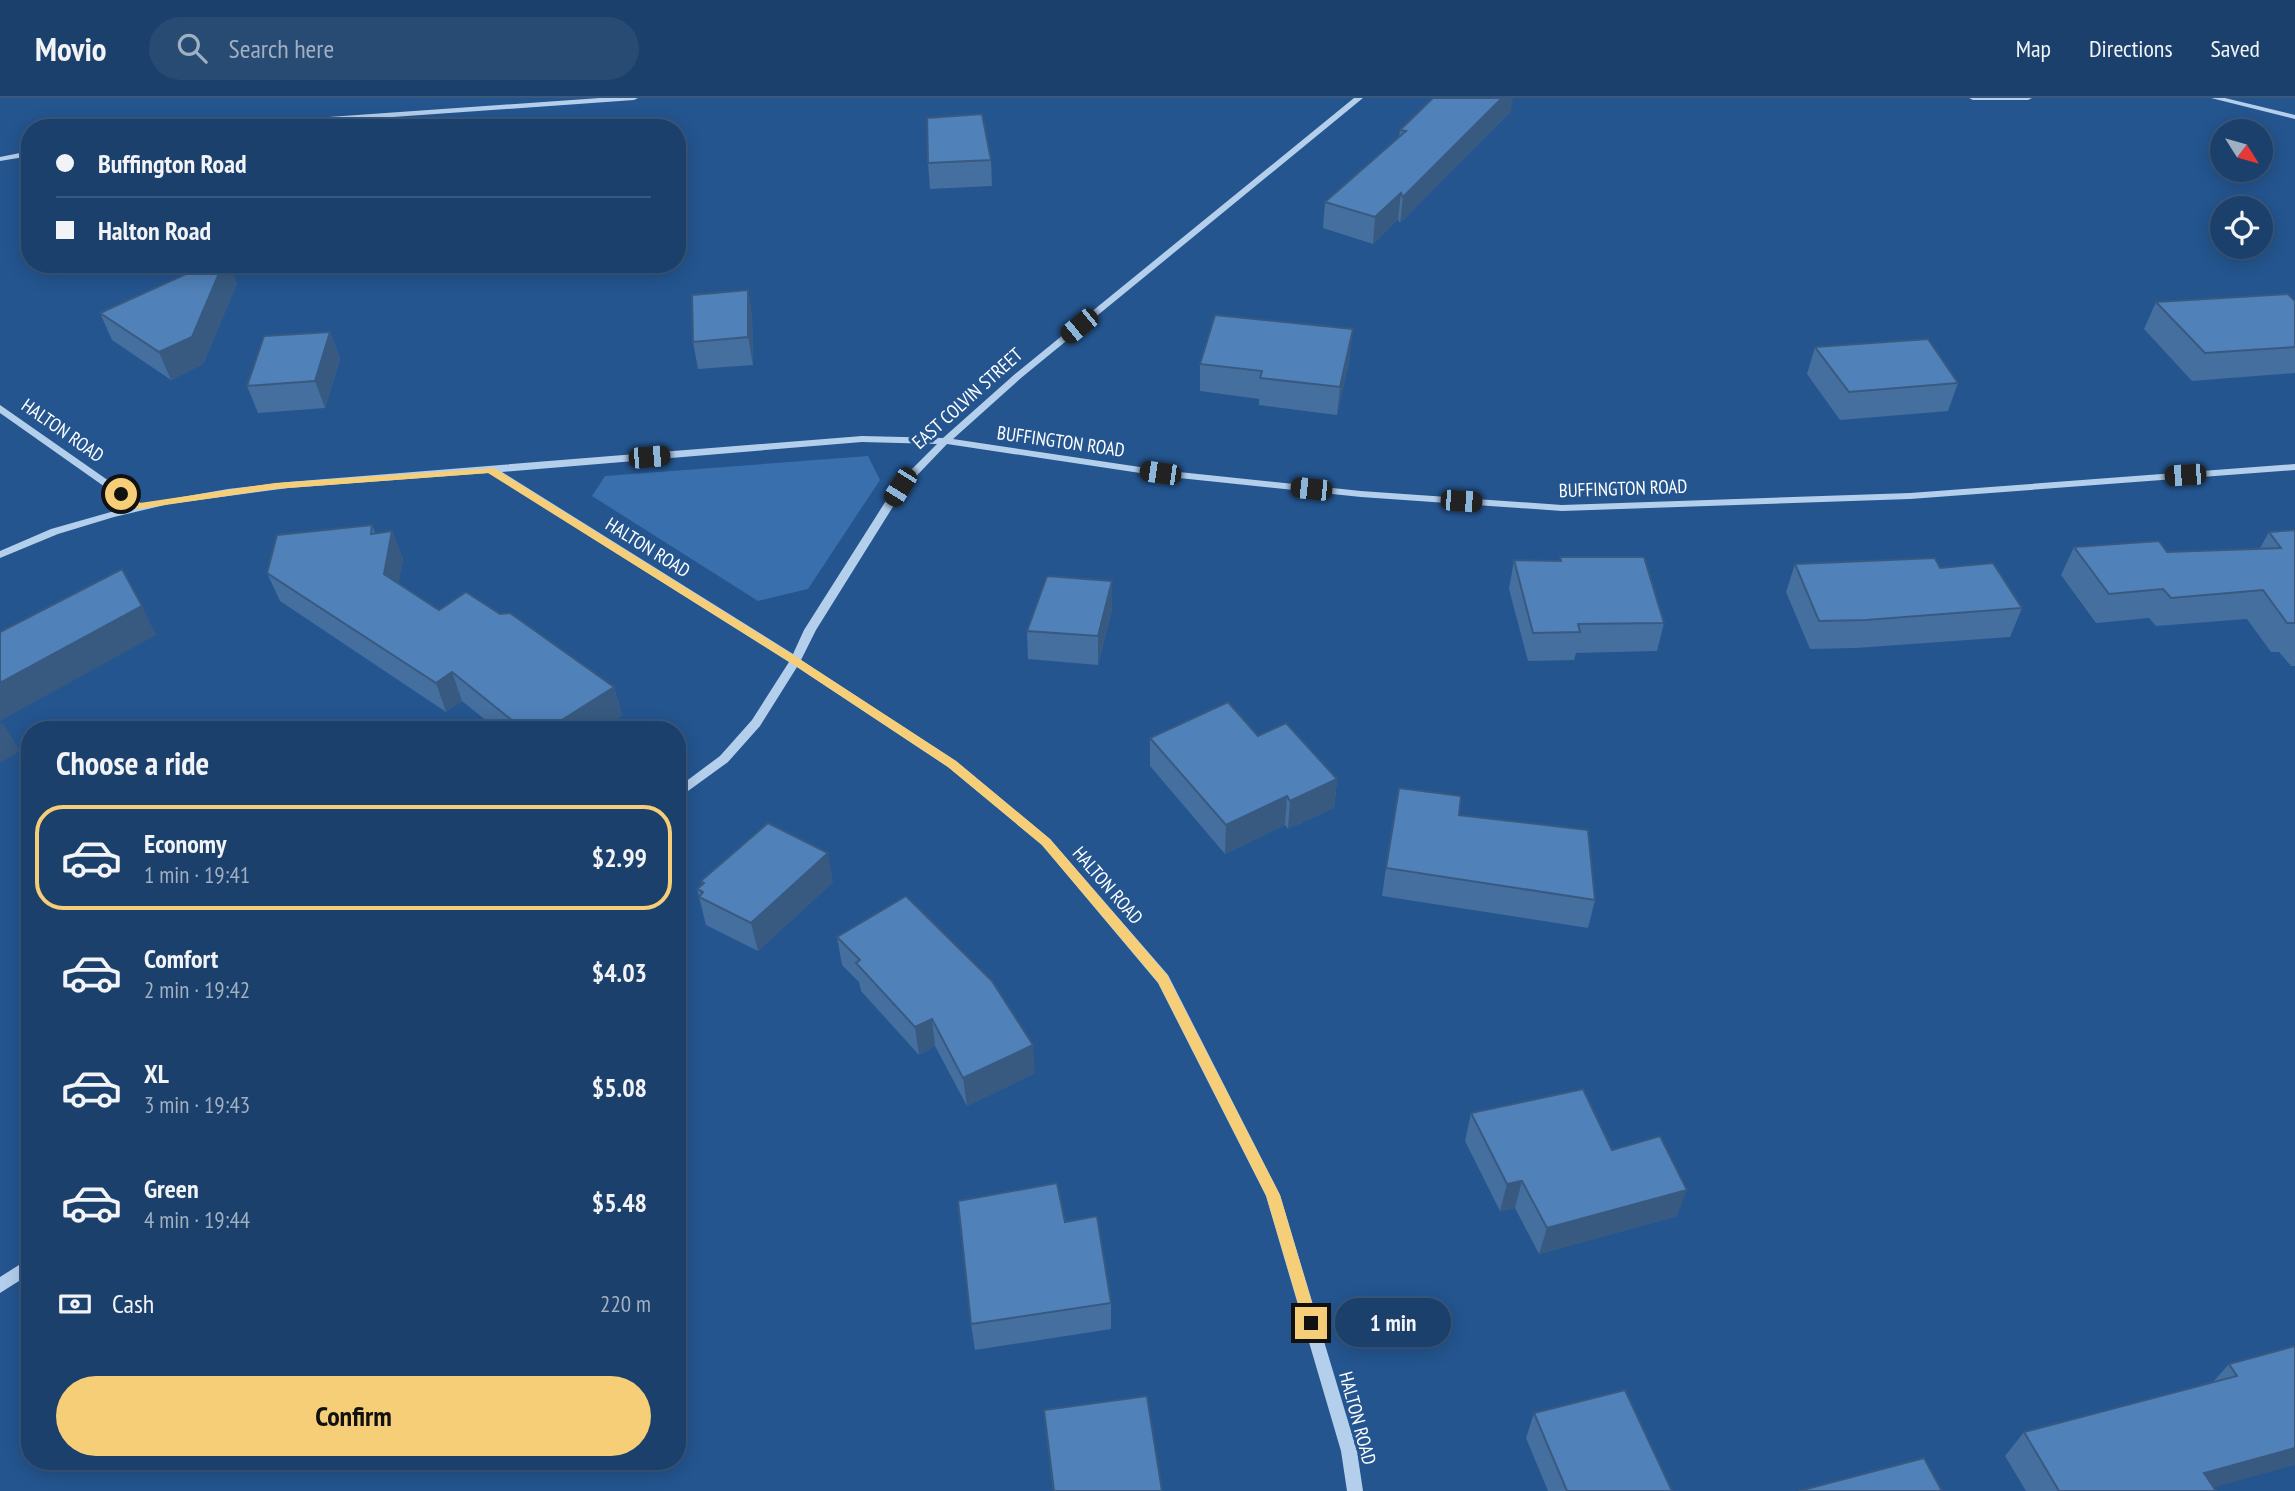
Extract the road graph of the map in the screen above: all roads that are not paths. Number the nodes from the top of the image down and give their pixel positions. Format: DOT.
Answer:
graph roads {
  1 [pos="635,98"];
  2 [pos="1359,98"];
  3 [pos="1973,98"];
  4 [pos="2028,98"];
  5 [pos="2215,98"];
  6 [pos="2295,117"];
  7 [pos="330,119"];
  8 [pos="21,155"];
  9 [pos="0,159"];
  10 [pos="0,408"];
  11 [pos="945,442"];
  12 [pos="2295,467"];
  13 [pos="490,470"];
  14 [pos="138,506"];
  15 [pos="0,555"];
  16 [pos="795,661"];
  17 [pos="686,788"];
  18 [pos="21,1271"];
  19 [pos="0,1286"];
  20 [pos="1355,1491"];
  1 -- 7 [label="street"];
  2 -- 11 [label="street, EAST COLVIN STREET"];
  3 -- 4 [label="street"];
  5 -- 6 [label="street"];
  8 -- 9 [label="street"];
  10 -- 14 [label="street, HALTON ROAD"];
  11 -- 12 [label="street, BUFFINGTON ROAD"];
  11 -- 13 [label="street, BUFFINGTON ROAD"];
  11 -- 16 [label="street, EAST COLVIN STREET"];
  13 -- 14 [label="street, BUFFINGTON ROAD"];
  13 -- 16 [label="street, HALTON ROAD"];
  14 -- 15 [label="street, BUFFINGTON ROAD"];
  16 -- 17 [label="street, EAST COLVIN STREET"];
  16 -- 20 [label="street, HALTON ROAD"];
  18 -- 19 [label="street"];
}
